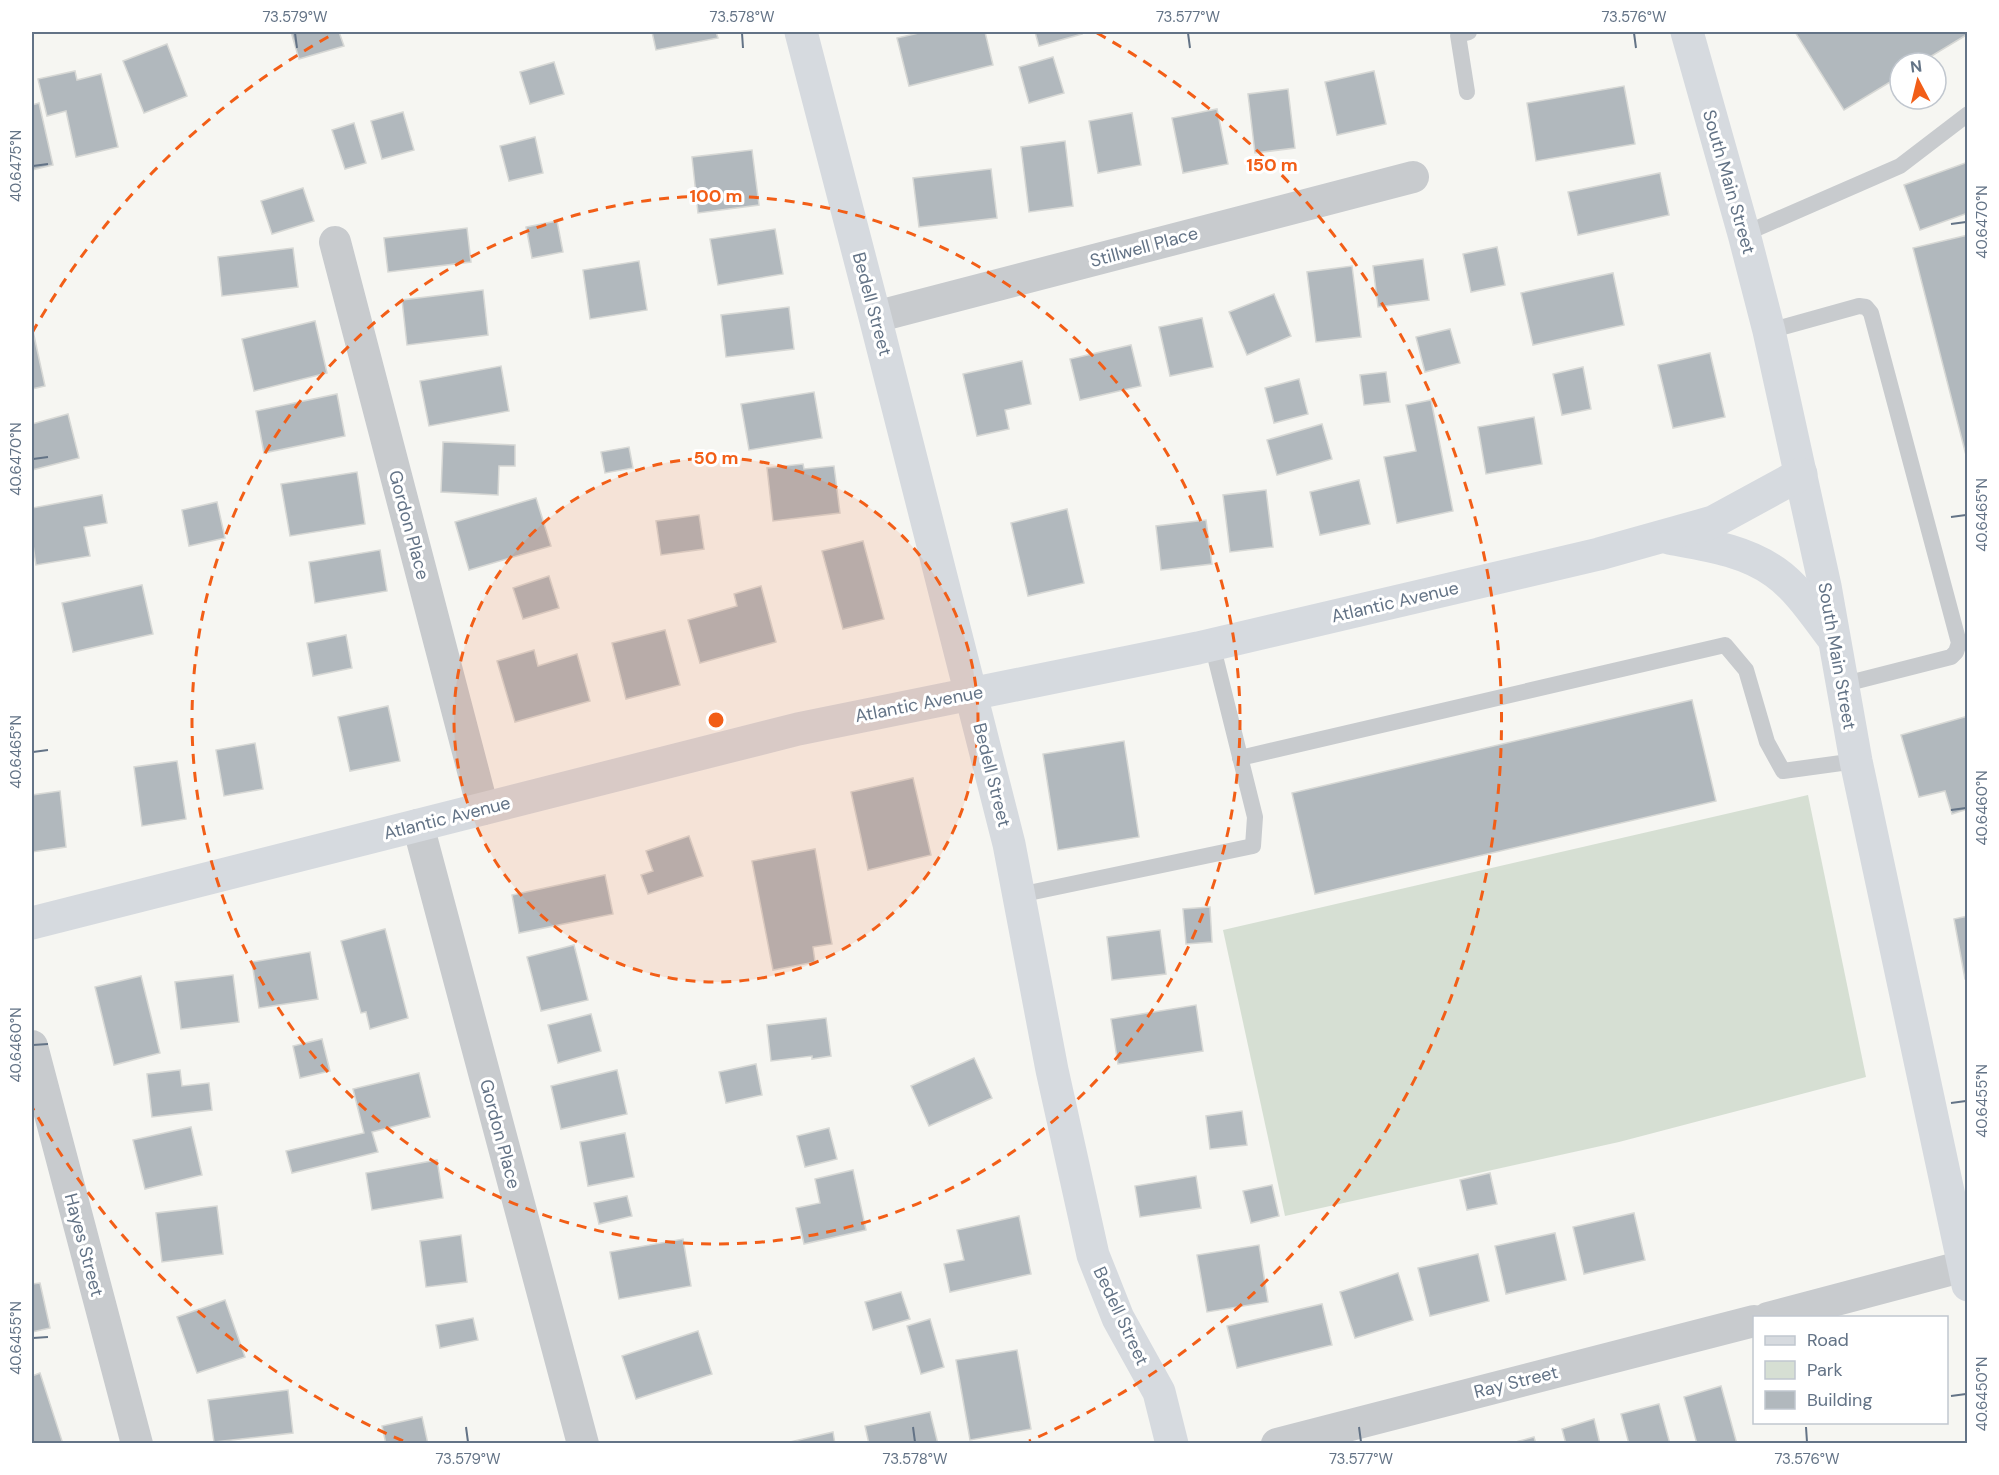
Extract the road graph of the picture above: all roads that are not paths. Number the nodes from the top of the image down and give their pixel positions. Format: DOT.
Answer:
graph roads {
  1 [pos="801,32"];
  2 [pos="1469,32"];
  3 [pos="1688,32"];
  4 [pos="1467,92"];
  5 [pos="1968,114"];
  6 [pos="1413,177"];
  7 [pos="1744,234"];
  8 [pos="335,242"];
  9 [pos="875,316"];
  10 [pos="1769,331"];
  11 [pos="1801,474"];
  12 [pos="1665,537"];
  13 [pos="1835,641"];
  14 [pos="1212,645"];
  15 [pos="1962,651"];
  16 [pos="1841,685"];
  17 [pos="971,693"];
  18 [pos="1240,758"];
  19 [pos="1856,761"];
  20 [pos="483,809"];
  21 [pos="418,825"];
  22 [pos="1019,895"];
  23 [pos="32,923"];
  24 [pos="32,1046"];
  25 [pos="1966,1272"];
  26 [pos="1772,1316"];
  27 [pos="1753,1322"];
  28 [pos="137,1443"];
  29 [pos="583,1443"];
  30 [pos="1172,1443"];
  31 [pos="1277,1443"];
  1 -- 9 [label="main road, Bedell Street"];
  2 -- 4 [label="lane"];
  3 -- 7 [label="main road, South Main Street"];
  5 -- 7 [label="lane"];
  6 -- 9 [label="street, Stillwell Place"];
  7 -- 10 [label="main road, South Main Street"];
  8 -- 20 [label="street, Gordon Place"];
  9 -- 17 [label="main road, Bedell Street"];
  10 -- 11 [label="main road, South Main Street"];
  10 -- 15 [label="lane"];
  11 -- 12 [label="main road, Atlantic Avenue"];
  11 -- 13 [label="main road, South Main Street"];
  12 -- 13 [label="main road"];
  12 -- 14 [label="main road, Atlantic Avenue"];
  13 -- 16 [label="main road, South Main Street"];
  14 -- 17 [label="main road, Atlantic Avenue"];
  14 -- 18 [label="lane"];
  15 -- 16 [label="lane"];
  16 -- 19 [label="main road, South Main Street"];
  17 -- 20 [label="main road, Atlantic Avenue"];
  17 -- 22 [label="main road, Bedell Street"];
  18 -- 19 [label="lane"];
  18 -- 22 [label="lane"];
  19 -- 25 [label="main road, South Main Street"];
  20 -- 21 [label="main road, Atlantic Avenue"];
  21 -- 23 [label="main road, Atlantic Avenue"];
  21 -- 29 [label="street, Gordon Place"];
  22 -- 30 [label="main road, Bedell Street"];
  24 -- 28 [label="street, Hayes Street"];
  25 -- 26 [label="street"];
  27 -- 31 [label="street, Ray Street"];
}
